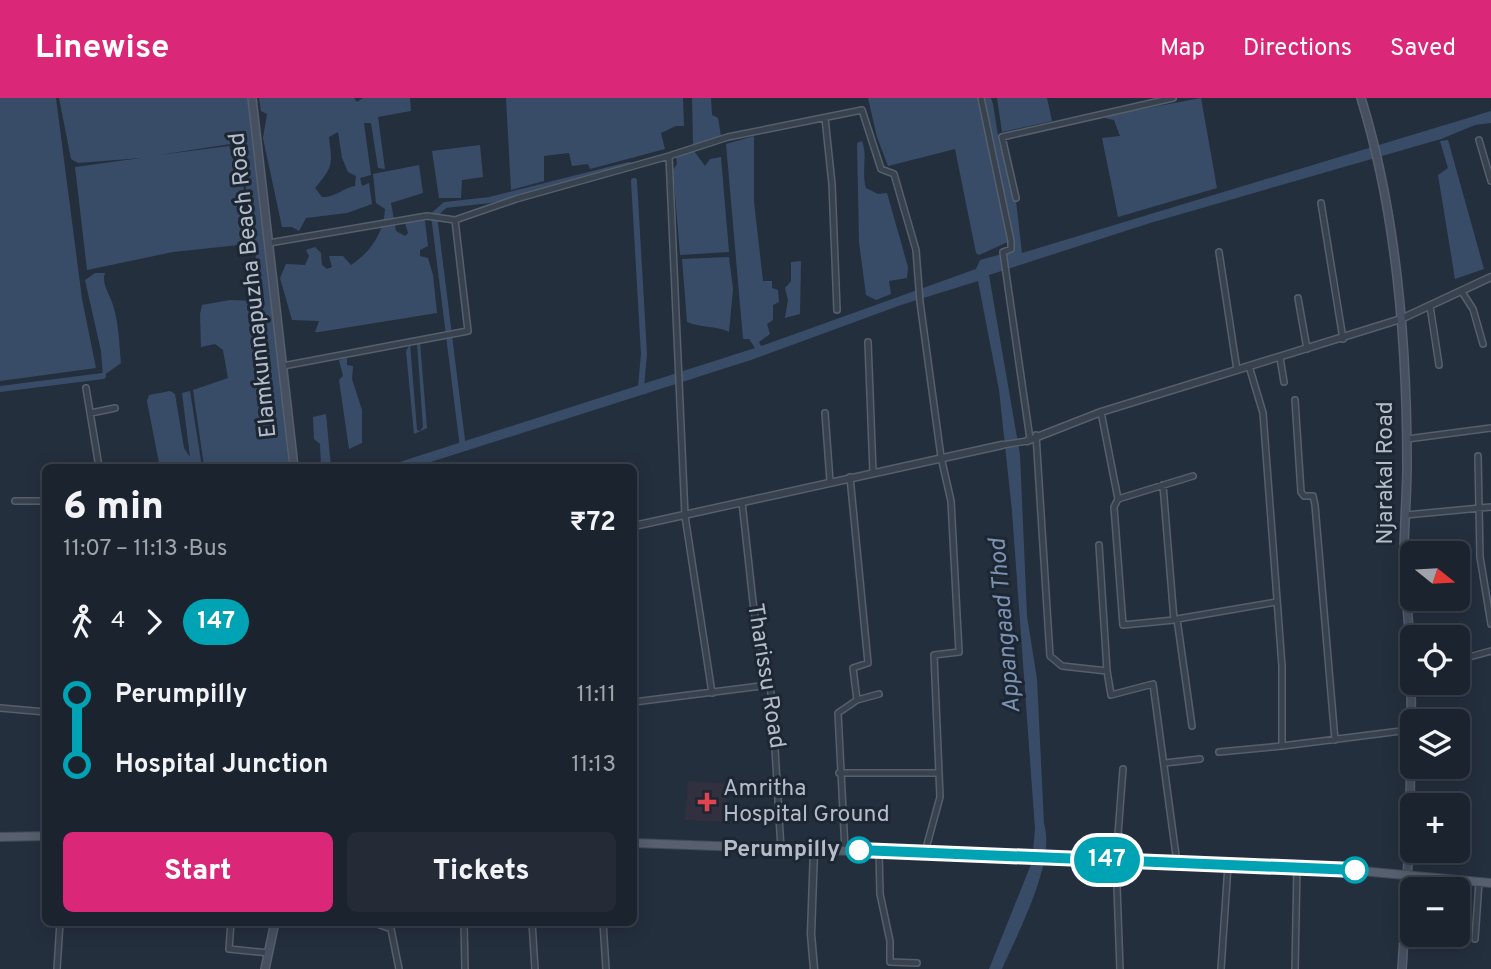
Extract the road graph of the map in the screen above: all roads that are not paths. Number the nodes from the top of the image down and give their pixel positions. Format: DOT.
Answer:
graph roads {
  1 [pos="253,98"];
  2 [pos="981,98"];
  3 [pos="1173,98"];
  4 [pos="1361,98"];
  5 [pos="825,118"];
  6 [pos="1479,140"];
  7 [pos="669,156"];
  8 [pos="1491,181"];
  9 [pos="1016,198"];
  10 [pos="1321,203"];
  11 [pos="455,220"];
  12 [pos="270,243"];
  13 [pos="1219,252"];
  14 [pos="1491,277"];
  15 [pos="1462,292"];
  16 [pos="1298,299"];
  17 [pos="1430,306"];
  18 [pos="838,310"];
  19 [pos="1401,319"];
  20 [pos="1343,339"];
  21 [pos="868,342"];
  22 [pos="1483,344"];
  23 [pos="1307,349"];
  24 [pos="1280,358"];
  25 [pos="1439,365"];
  26 [pos="283,366"];
  27 [pos="1249,366"];
  28 [pos="1237,370"];
  29 [pos="1284,382"];
  30 [pos="86,388"];
  31 [pos="1295,400"];
  32 [pos="115,408"];
  33 [pos="1101,412"];
  34 [pos="90,413"];
  35 [pos="825,414"];
  36 [pos="1491,428"];
  37 [pos="1031,439"];
  38 [pos="1407,439"];
  39 [pos="1002,445"];
  40 [pos="1478,456"];
  41 [pos="940,457"];
  42 [pos="98,464"];
  43 [pos="294,464"];
  44 [pos="873,472"];
  45 [pos="1193,476"];
  46 [pos="850,477"];
  47 [pos="830,481"];
  48 [pos="1163,485"];
  49 [pos="1118,499"];
  50 [pos="15,501"];
  51 [pos="42,501"];
  52 [pos="742,502"];
  53 [pos="1479,508"];
  54 [pos="1491,508"];
  55 [pos="1406,515"];
  56 [pos="685,516"];
  57 [pos="637,525"];
  58 [pos="1099,545"];
  59 [pos="1276,602"];
  60 [pos="1176,619"];
  61 [pos="1491,624"];
  62 [pos="1408,625"];
  63 [pos="1491,651"];
  64 [pos="1470,657"];
  65 [pos="1107,671"];
  66 [pos="769,685"];
  67 [pos="712,693"];
  68 [pos="879,694"];
  69 [pos="857,700"];
  70 [pos="637,702"];
  71 [pos="0,708"];
  72 [pos="42,712"];
  73 [pos="1192,726"];
  74 [pos="1400,731"];
  75 [pos="1335,740"];
  76 [pos="1282,746"];
  77 [pos="1219,752"];
  78 [pos="1200,759"];
  79 [pos="1165,764"];
  80 [pos="1123,769"];
  81 [pos="839,773"];
  82 [pos="939,773"];
  83 [pos="1409,779"];
  84 [pos="0,836"];
  85 [pos="42,836"];
  86 [pos="637,843"];
  87 [pos="782,850"];
  88 [pos="814,850"];
  89 [pos="845,850"];
  90 [pos="879,850"];
  91 [pos="925,852"];
  92 [pos="1116,860"];
  93 [pos="1177,863"];
  94 [pos="1228,865"];
  95 [pos="1297,867"];
  96 [pos="1408,876"];
  97 [pos="1479,882"];
  98 [pos="1491,883"];
  99 [pos="60,926"];
  100 [pos="231,926"];
  101 [pos="274,926"];
  102 [pos="383,926"];
  103 [pos="464,926"];
  104 [pos="532,926"];
  105 [pos="603,926"];
  106 [pos="1475,939"];
  107 [pos="270,954"];
  108 [pos="918,962"];
  109 [pos="57,969"];
  110 [pos="265,969"];
  111 [pos="399,969"];
  112 [pos="465,969"];
  113 [pos="535,969"];
  114 [pos="606,969"];
  115 [pos="814,969"];
  116 [pos="1120,969"];
  117 [pos="1222,969"];
  118 [pos="1295,969"];
  119 [pos="1402,969"];
  1 -- 12 [label="main road, Elamkunnapuzha Beach Road"];
  2 -- 37 [label="street"];
  3 -- 9 [label="street"];
  4 -- 19 [label="main road, Njarakal Road"];
  5 -- 7 [label="street"];
  5 -- 18 [label="street"];
  5 -- 41 [label="street"];
  6 -- 8 [label="street"];
  7 -- 11 [label="street"];
  7 -- 56 [label="street"];
  10 -- 20 [label="street"];
  11 -- 12 [label="street"];
  11 -- 26 [label="street"];
  12 -- 26 [label="main road, Elamkunnapuzha Beach Road"];
  13 -- 28 [label="street"];
  14 -- 15 [label="street"];
  15 -- 17 [label="street"];
  15 -- 22 [label="street"];
  16 -- 23 [label="street"];
  17 -- 19 [label="street"];
  17 -- 25 [label="street"];
  19 -- 20 [label="street"];
  19 -- 38 [label="main road, Njarakal Road"];
  20 -- 23 [label="street"];
  21 -- 44 [label="street"];
  23 -- 24 [label="street"];
  24 -- 27 [label="street"];
  24 -- 29 [label="street"];
  26 -- 43 [label="main road, Elamkunnapuzha Beach Road"];
  27 -- 28 [label="street"];
  27 -- 59 [label="street"];
  28 -- 33 [label="street"];
  30 -- 34 [label="street"];
  31 -- 75 [label="street"];
  32 -- 34 [label="street"];
  33 -- 37 [label="street"];
  33 -- 49 [label="street"];
  34 -- 42 [label="street"];
  35 -- 47 [label="street"];
  36 -- 38 [label="street"];
  37 -- 39 [label="street"];
  37 -- 65 [label="street"];
  38 -- 55 [label="main road, Njarakal Road"];
  39 -- 41 [label="street"];
  40 -- 53 [label="street"];
  41 -- 44 [label="street"];
  41 -- 82 [label="street"];
  44 -- 46 [label="street"];
  45 -- 48 [label="street"];
  46 -- 47 [label="street"];
  46 -- 69 [label="street"];
  47 -- 52 [label="street"];
  48 -- 49 [label="street"];
  48 -- 60 [label="street"];
  49 -- 60 [label="street"];
  50 -- 51 [label="street"];
  52 -- 56 [label="street"];
  52 -- 66 [label="street, Tharissu Road"];
  53 -- 54 [label="street"];
  53 -- 55 [label="street"];
  53 -- 61 [label="street"];
  55 -- 62 [label="main road, Njarakal Road"];
  56 -- 57 [label="street"];
  56 -- 67 [label="street"];
  58 -- 65 [label="street"];
  59 -- 60 [label="street"];
  59 -- 76 [label="street"];
  60 -- 73 [label="street"];
  63 -- 64 [label="street"];
  65 -- 79 [label="street"];
  66 -- 67 [label="street"];
  66 -- 87 [label="street, Tharissu Road"];
  67 -- 70 [label="street"];
  68 -- 69 [label="street"];
  69 -- 81 [label="street"];
  71 -- 72 [label="street"];
  74 -- 75 [label="street"];
  75 -- 76 [label="street"];
  76 -- 77 [label="street"];
  78 -- 79 [label="street"];
  79 -- 93 [label="street"];
  80 -- 92 [label="street"];
  81 -- 82 [label="street"];
  81 -- 89 [label="street"];
  82 -- 91 [label="street"];
  83 -- 96 [label="main road, Njarakal Road"];
  84 -- 85 [label="main road"];
  86 -- 87 [label="main road"];
  87 -- 88 [label="main road"];
  88 -- 89 [label="main road"];
  88 -- 115 [label="street"];
  89 -- 90 [label="main road"];
  90 -- 91 [label="main road"];
  90 -- 108 [label="street"];
  91 -- 92 [label="main road"];
  92 -- 93 [label="main road"];
  92 -- 116 [label="street"];
  93 -- 94 [label="main road"];
  94 -- 95 [label="main road"];
  94 -- 117 [label="street"];
  95 -- 96 [label="main road"];
  95 -- 118 [label="street"];
  96 -- 97 [label="main road"];
  96 -- 119 [label="main road, Njarakal Road"];
  97 -- 98 [label="main road"];
  97 -- 106 [label="street"];
  99 -- 109 [label="street"];
  100 -- 107 [label="street"];
  101 -- 107 [label="main road"];
  102 -- 111 [label="street"];
  103 -- 112 [label="street"];
  104 -- 113 [label="street"];
  105 -- 114 [label="street"];
  107 -- 110 [label="main road"];
}
